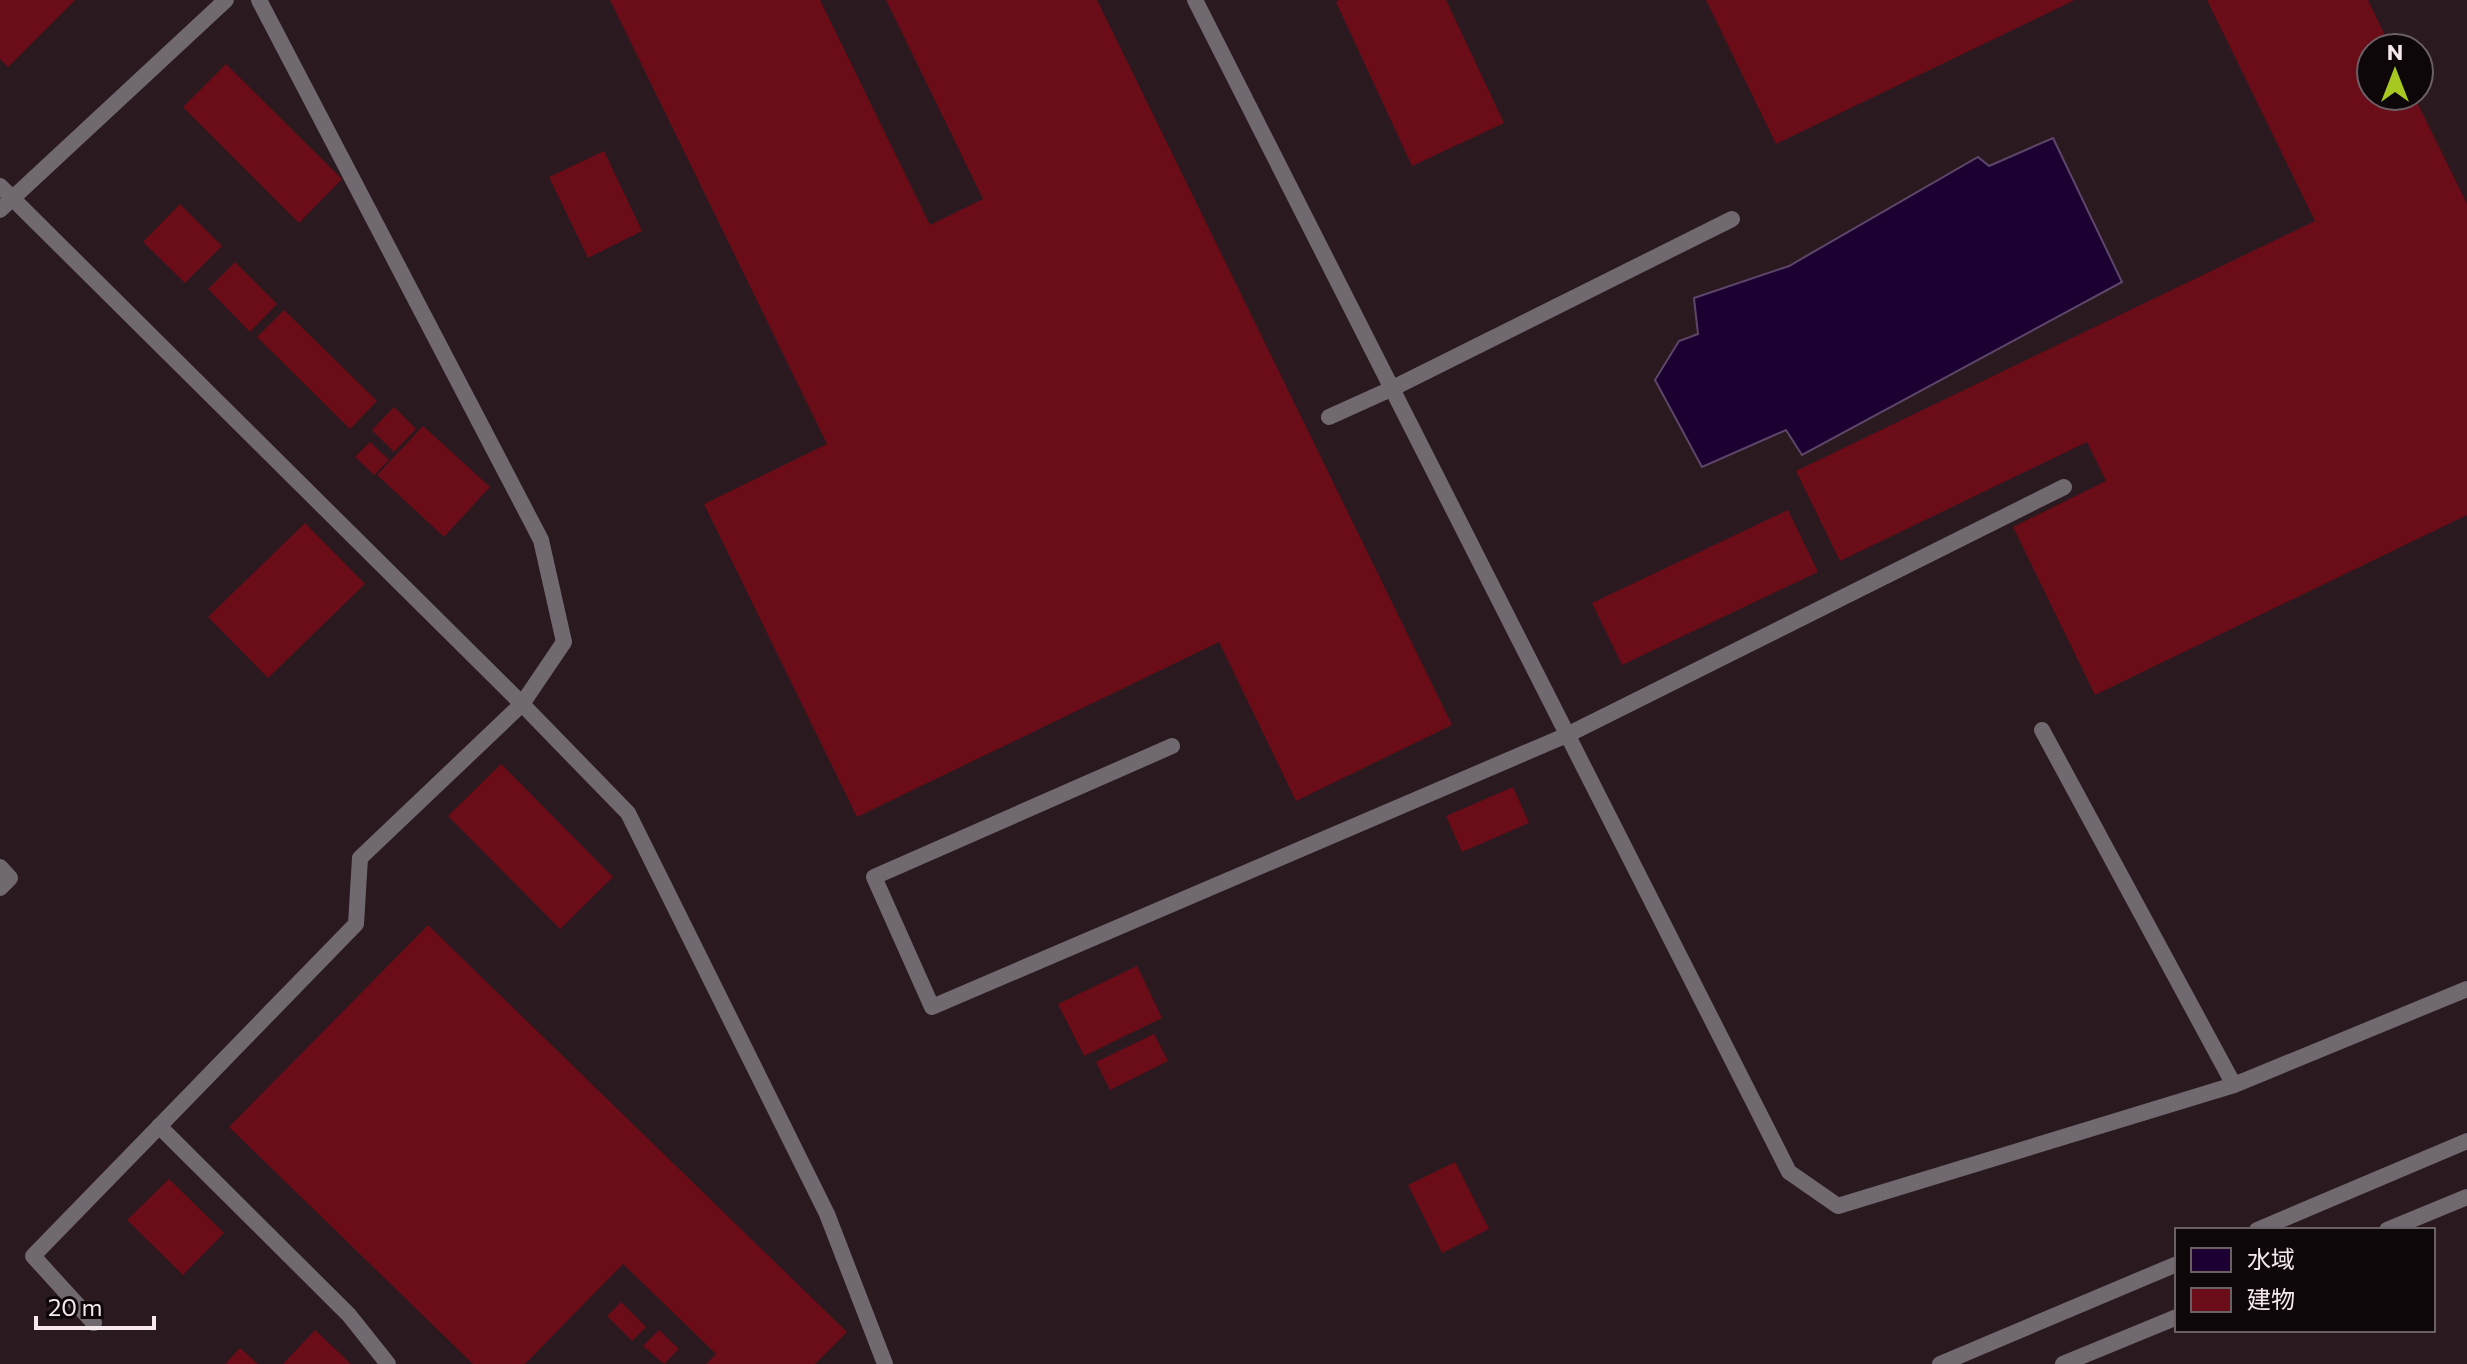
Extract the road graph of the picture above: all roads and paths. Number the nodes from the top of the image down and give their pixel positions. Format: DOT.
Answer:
graph roads {
  1 [pos="226,0"];
  2 [pos="259,0"];
  3 [pos="1195,0"];
  4 [pos="4,198"];
  5 [pos="1732,219"];
  6 [pos="1391,389"];
  7 [pos="1329,417"];
  8 [pos="2064,487"];
  9 [pos="522,704"];
  10 [pos="2042,730"];
  11 [pos="1567,735"];
  12 [pos="1172,746"];
  13 [pos="0,867"];
  14 [pos="0,888"];
  15 [pos="2467,989"];
  16 [pos="2234,1085"];
  17 [pos="159,1126"];
  18 [pos="2467,1141"];
  19 [pos="2467,1197"];
  20 [pos="2262,1228"];
  21 [pos="2392,1228"];
  22 [pos="2175,1265"];
  23 [pos="2175,1318"];
  24 [pos="94,1323"];
  25 [pos="388,1364"];
  26 [pos="885,1364"];
  27 [pos="1940,1364"];
  28 [pos="2063,1364"];
  1 -- 4 [label="lane"];
  2 -- 9 [label="lane"];
  3 -- 6 [label="lane"];
  4 -- 9 [label="lane"];
  5 -- 6 [label="lane"];
  6 -- 7 [label="lane"];
  6 -- 11 [label="lane"];
  8 -- 11 [label="lane"];
  9 -- 17 [label="lane"];
  9 -- 26 [label="lane"];
  10 -- 16 [label="lane"];
  11 -- 12 [label="lane"];
  11 -- 16 [label="lane"];
  13 -- 14 [label="lane"];
  15 -- 16 [label="lane"];
  17 -- 24 [label="lane"];
  17 -- 25 [label="lane"];
  18 -- 20 [label="lane"];
  19 -- 21 [label="lane"];
  22 -- 27 [label="lane"];
  23 -- 28 [label="lane"];
}
